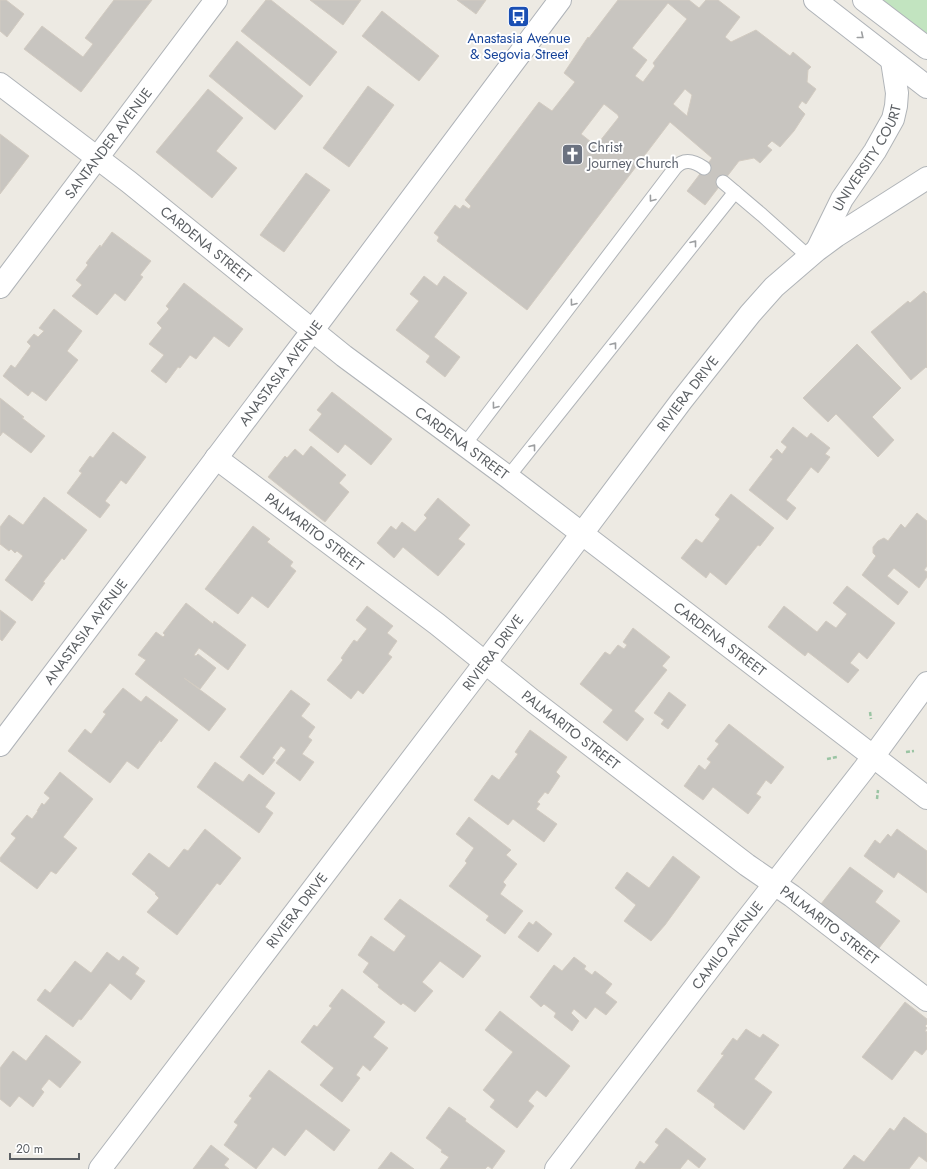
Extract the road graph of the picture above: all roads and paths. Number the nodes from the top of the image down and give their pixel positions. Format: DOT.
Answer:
graph roads {
  1 [pos="216,0"];
  2 [pos="560,0"];
  3 [pos="815,0"];
  4 [pos="864,0"];
  5 [pos="927,48"];
  6 [pos="892,61"];
  7 [pos="0,84"];
  8 [pos="927,87"];
  9 [pos="97,159"];
  10 [pos="704,168"];
  11 [pos="927,178"];
  12 [pos="723,182"];
  13 [pos="735,192"];
  14 [pos="813,253"];
  15 [pos="0,287"];
  16 [pos="313,330"];
  17 [pos="465,444"];
  18 [pos="216,458"];
  19 [pos="508,477"];
  20 [pos="582,534"];
  21 [pos="485,663"];
  22 [pos="927,683"];
  23 [pos="0,746"];
  24 [pos="873,756"];
  25 [pos="927,798"];
  26 [pos="775,883"];
  27 [pos="927,1000"];
  28 [pos="100,1169"];
  29 [pos="556,1169"];
  1 -- 9 [label="street, SANTANDER AVENUE"];
  2 -- 16 [label="street, ANASTASIA AVENUE"];
  3 -- 6 [label="street, one-way"];
  4 -- 5 [label="street"];
  6 -- 8 [label="street"];
  6 -- 14 [label="street, UNIVERSITY COURT"];
  7 -- 9 [label="street, CARDENA STREET"];
  9 -- 15 [label="street, SANTANDER AVENUE"];
  9 -- 16 [label="street, CARDENA STREET"];
  10 -- 17 [label="lane, one-way"];
  11 -- 14 [label="street, RIVIERA DRIVE"];
  12 -- 13 [label="lane"];
  13 -- 14 [label="lane"];
  19 -- 13 [label="lane, one-way"];
  14 -- 20 [label="street, RIVIERA DRIVE"];
  16 -- 17 [label="street, CARDENA STREET"];
  16 -- 18 [label="street, ANASTASIA AVENUE"];
  17 -- 19 [label="street, CARDENA STREET"];
  18 -- 21 [label="street, PALMARITO STREET"];
  18 -- 23 [label="street, ANASTASIA AVENUE"];
  19 -- 20 [label="street, CARDENA STREET"];
  20 -- 21 [label="street, RIVIERA DRIVE"];
  20 -- 24 [label="street, CARDENA STREET"];
  21 -- 26 [label="street, PALMARITO STREET"];
  21 -- 28 [label="street, RIVIERA DRIVE"];
  22 -- 24 [label="street, CAMILO AVENUE"];
  24 -- 25 [label="street, CARDENA STREET"];
  24 -- 26 [label="street, CAMILO AVENUE"];
  26 -- 27 [label="street, PALMARITO STREET"];
  26 -- 29 [label="street, CAMILO AVENUE"];
}
